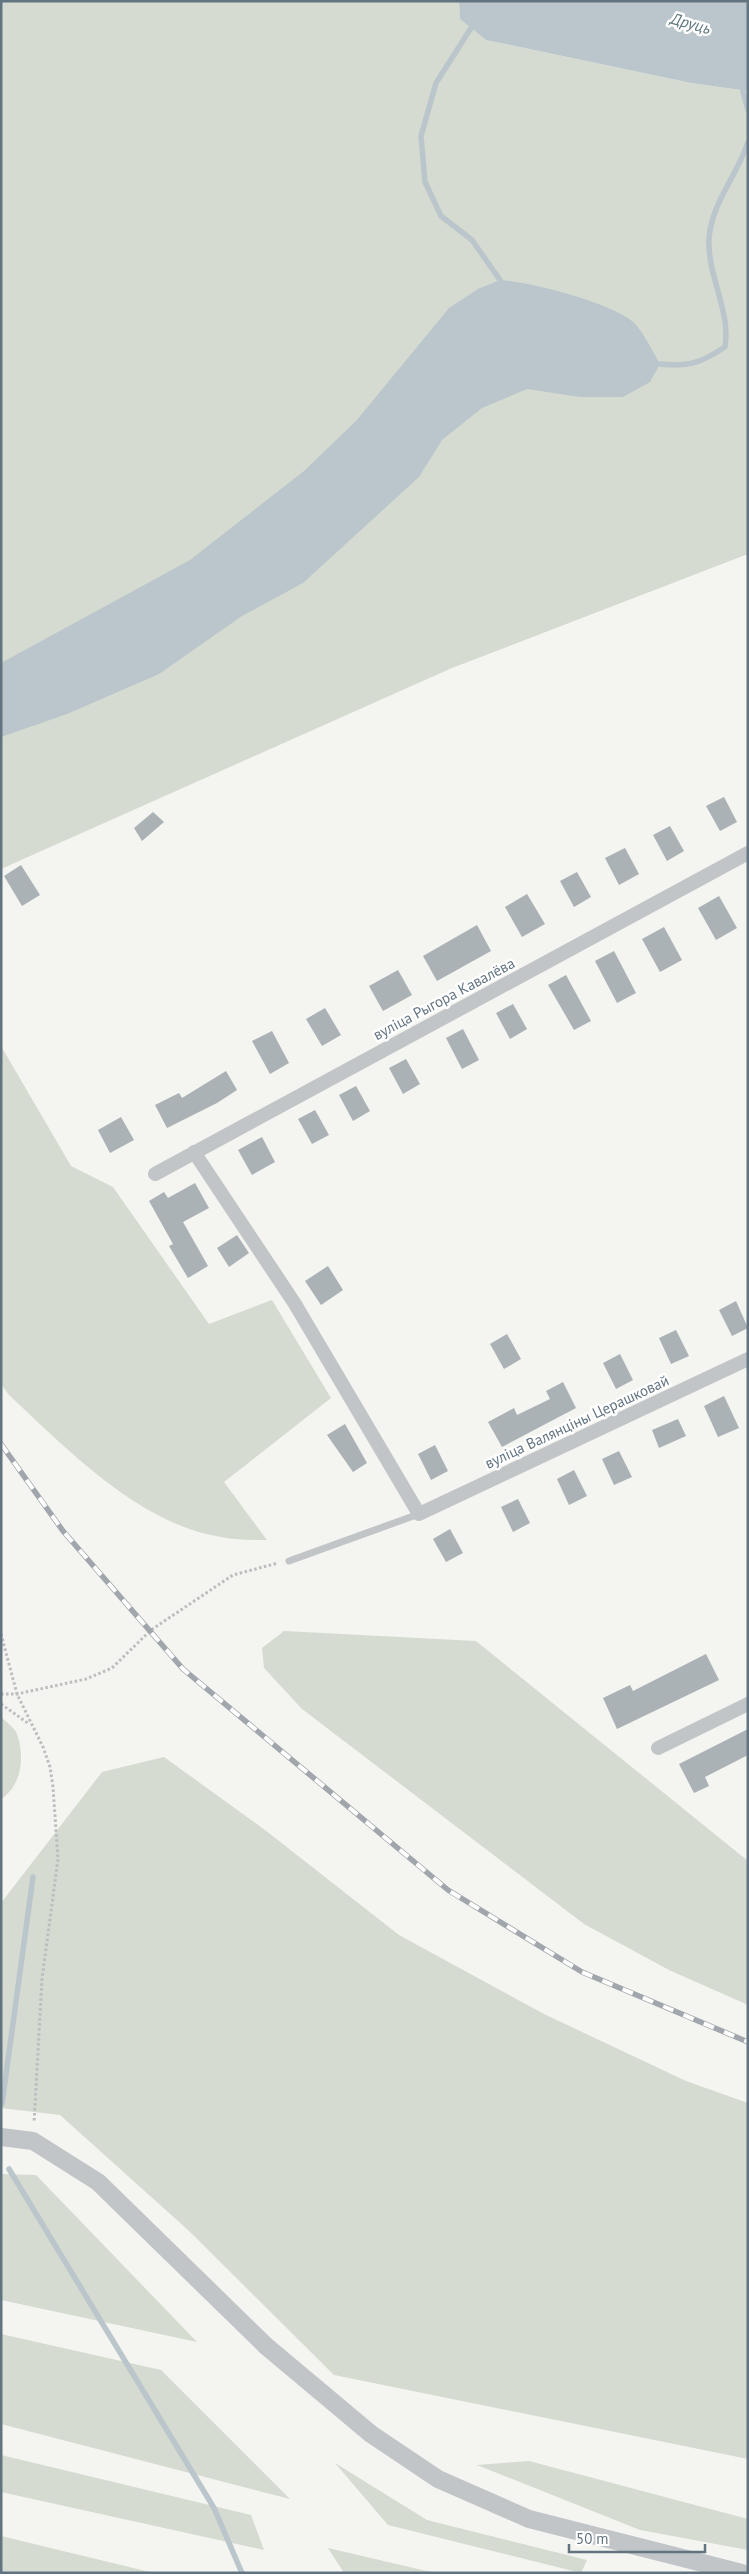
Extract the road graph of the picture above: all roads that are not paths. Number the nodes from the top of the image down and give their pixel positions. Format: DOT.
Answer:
graph roads {
  1 [pos="748,854"];
  2 [pos="194,1152"];
  3 [pos="155,1174"];
  4 [pos="748,1360"];
  5 [pos="419,1514"];
  6 [pos="289,1561"];
  7 [pos="748,1704"];
  8 [pos="658,1748"];
  9 [pos="1,2137"];
  10 [pos="742,2573"];
  1 -- 2 [label="street, вуліца Рыгора Кавалёва"];
  2 -- 3 [label="street, вуліца Рыгора Кавалёва"];
  2 -- 5 [label="street"];
  4 -- 5 [label="street, вуліца Валянціны Церашковай"];
  5 -- 6 [label="lane"];
  7 -- 8 [label="street"];
  9 -- 10 [label="street"];
}
